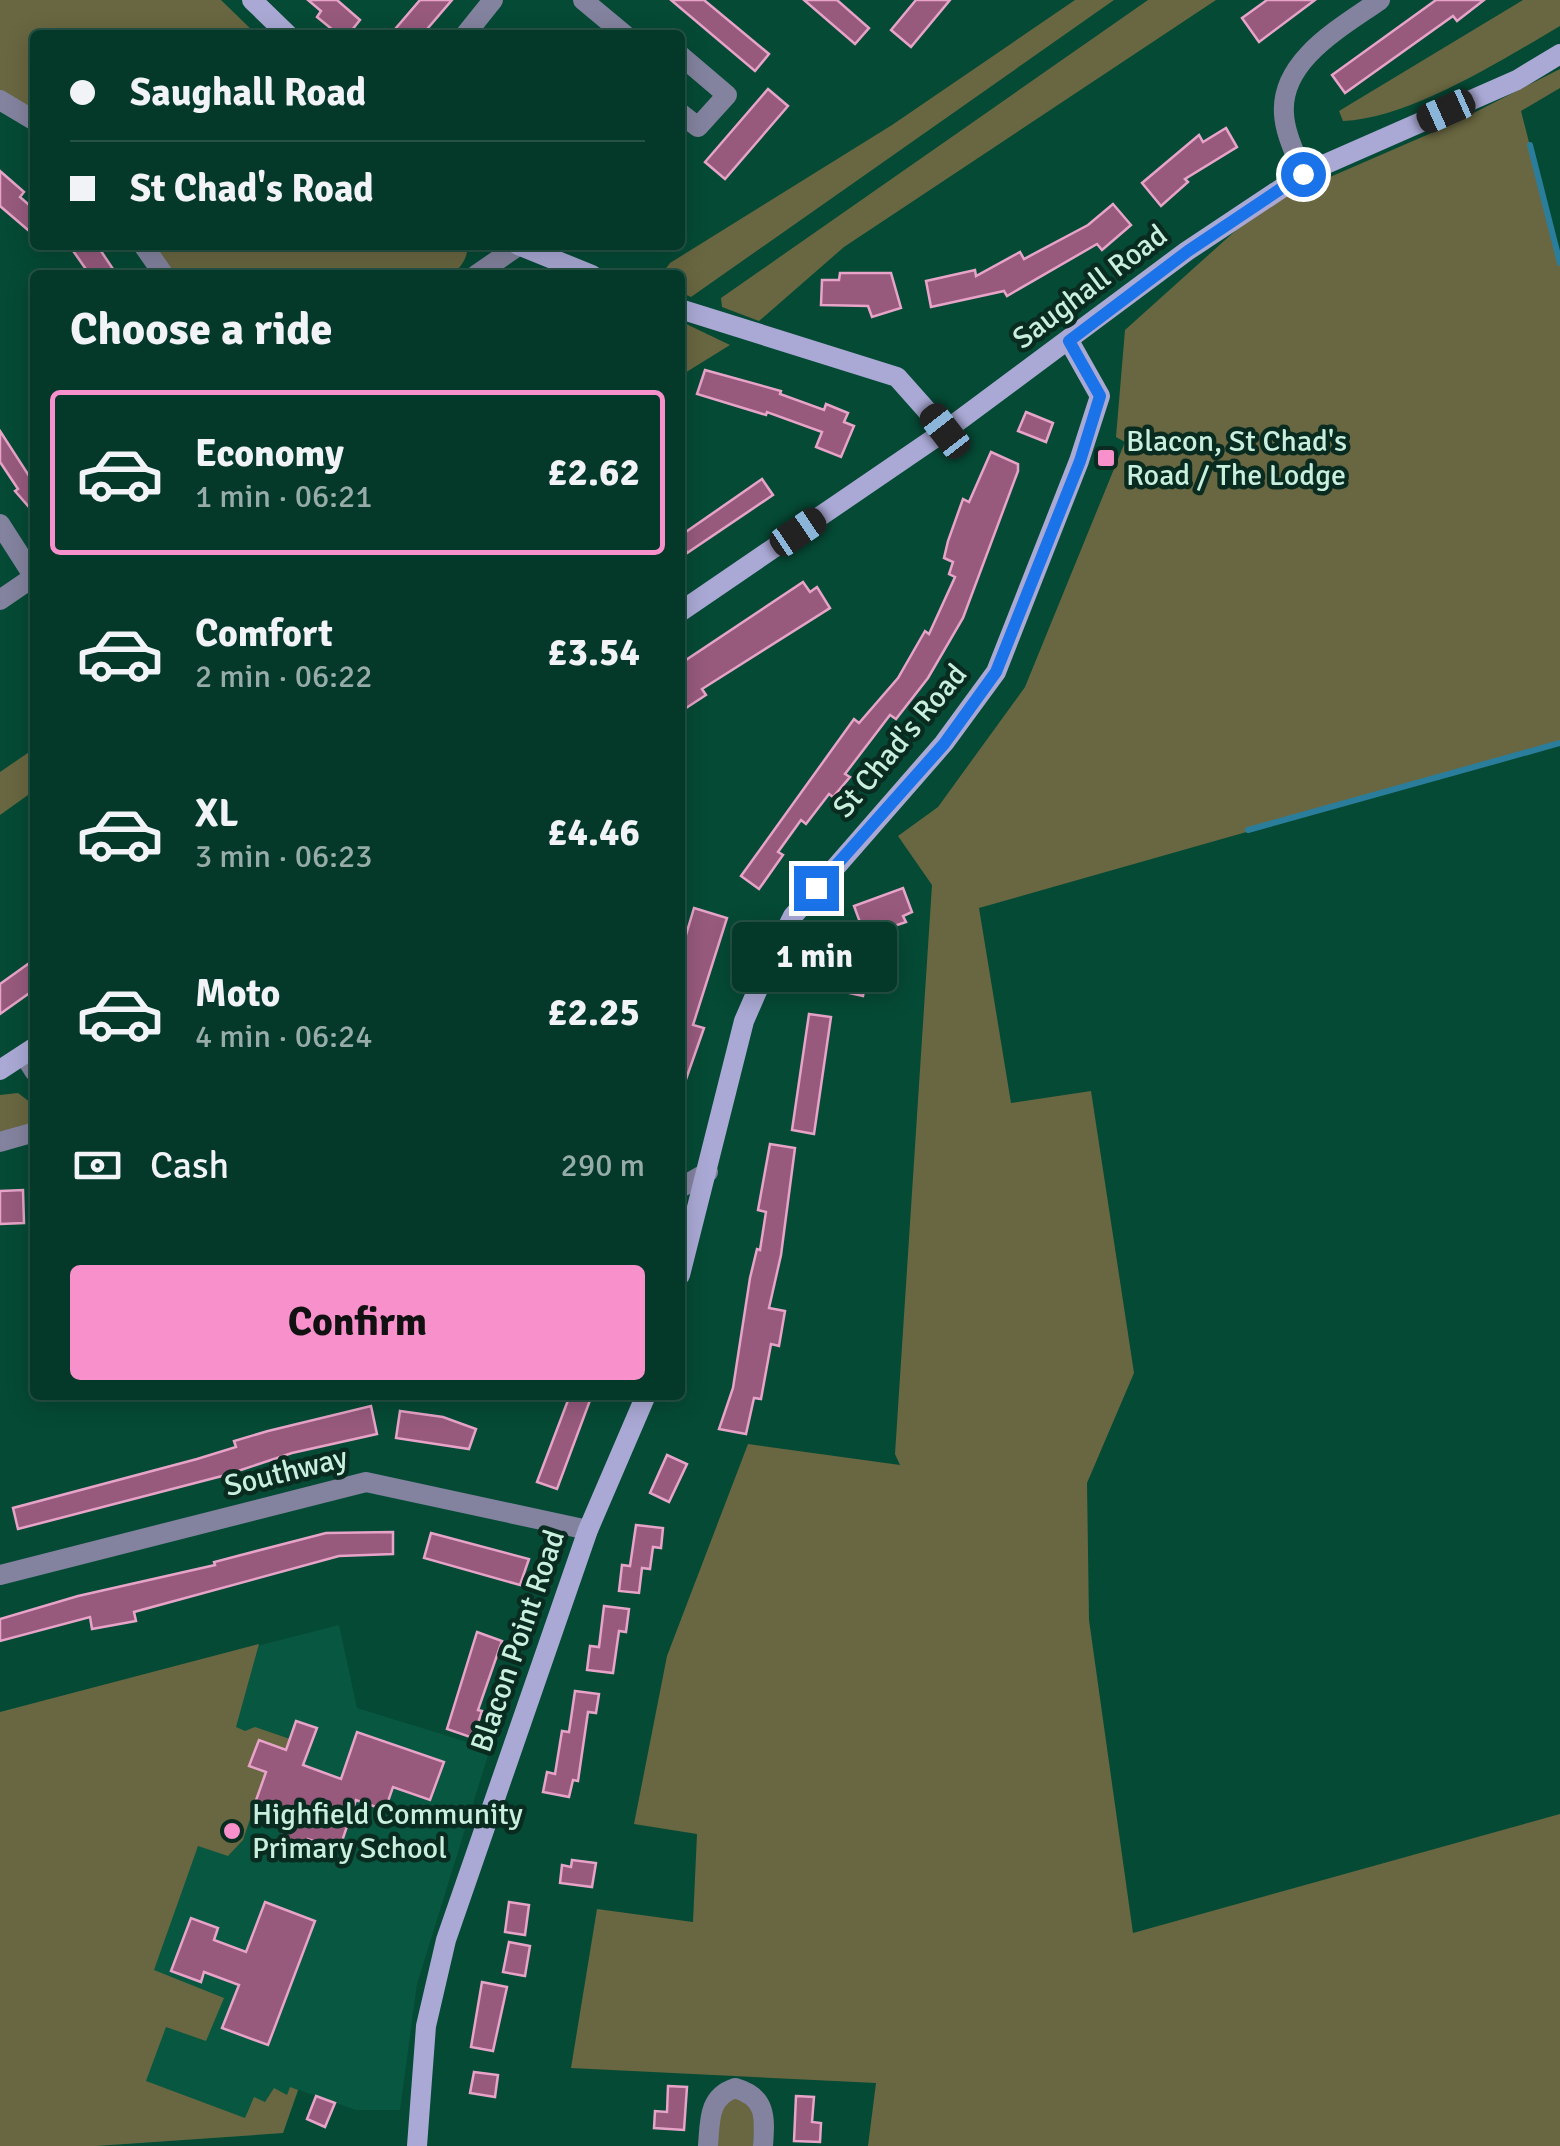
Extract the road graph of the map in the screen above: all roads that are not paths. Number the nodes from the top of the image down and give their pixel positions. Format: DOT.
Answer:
graph roads {
  1 [pos="252,0"];
  2 [pos="493,0"];
  3 [pos="583,0"];
  4 [pos="1380,0"];
  5 [pos="283,30"];
  6 [pos="469,30"];
  7 [pos="619,30"];
  8 [pos="1560,54"];
  9 [pos="685,58"];
  10 [pos="0,100"];
  11 [pos="685,117"];
  12 [pos="30,118"];
  13 [pos="1303,174"];
  14 [pos="511,250"];
  15 [pos="530,250"];
  16 [pos="483,270"];
  17 [pos="580,270"];
  18 [pos="685,311"];
  19 [pos="1069,341"];
  20 [pos="945,431"];
  21 [pos="0,524"];
  22 [pos="30,569"];
  23 [pos="30,579"];
  24 [pos="0,600"];
  25 [pos="685,609"];
  26 [pos="30,1058"];
  27 [pos="0,1070"];
  28 [pos="30,1133"];
  29 [pos="0,1142"];
  30 [pos="706,1180"];
  31 [pos="685,1186"];
  32 [pos="685,1258"];
  33 [pos="644,1400"];
  34 [pos="588,1530"];
  35 [pos="0,1575"];
  36 [pos="417,2146"];
  37 [pos="708,2146"];
  38 [pos="763,2146"];
  1 -- 5 [label="street"];
  2 -- 6 [label="street"];
  3 -- 7 [label="street"];
  4 -- 13 [label="street"];
  8 -- 13 [label="street, Saughall Road"];
  9 -- 11 [label="street"];
  10 -- 12 [label="street"];
  13 -- 19 [label="street, Saughall Road"];
  14 -- 16 [label="street"];
  15 -- 17 [label="street"];
  18 -- 20 [label="street"];
  19 -- 20 [label="street, Saughall Road"];
  19 -- 30 [label="street, St Chad's Road"];
  20 -- 25 [label="street, Saughall Road"];
  21 -- 22 [label="street"];
  23 -- 24 [label="street"];
  26 -- 27 [label="street"];
  28 -- 29 [label="street"];
  30 -- 31 [label="street"];
  30 -- 32 [label="street"];
  33 -- 34 [label="street, Blacon Point Road"];
  34 -- 35 [label="street, Southway"];
  34 -- 36 [label="street, Blacon Point Road"];
  37 -- 38 [label="street"];
}
